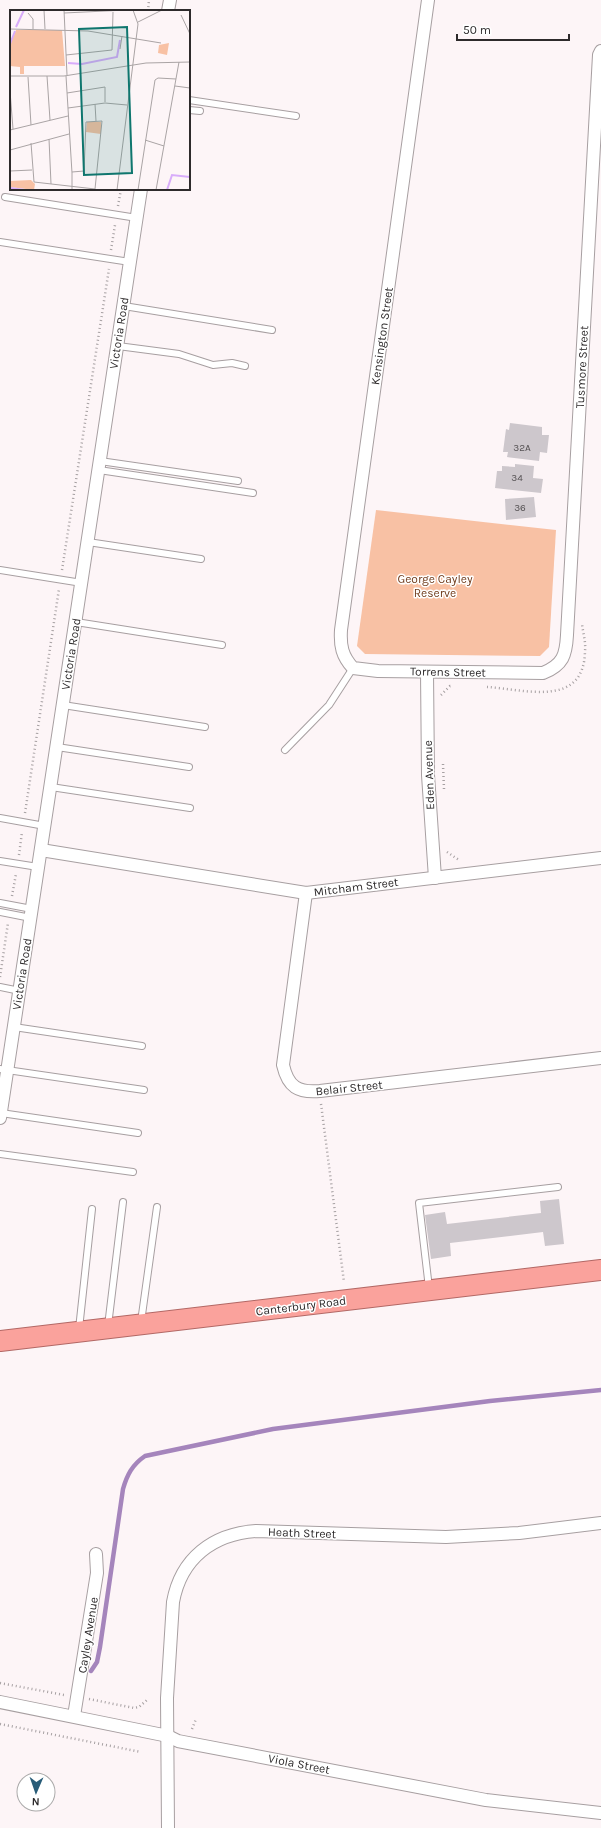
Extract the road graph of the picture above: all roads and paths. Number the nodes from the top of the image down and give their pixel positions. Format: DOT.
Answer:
graph roads {
  1 [pos="149,0"];
  2 [pos="170,0"];
  3 [pos="428,0"];
  4 [pos="148,10"];
  5 [pos="168,10"];
  6 [pos="601,52"];
  7 [pos="190,100"];
  8 [pos="190,110"];
  9 [pos="200,111"];
  10 [pos="296,116"];
  11 [pos="141,190"];
  12 [pos="5,197"];
  13 [pos="137,218"];
  14 [pos="0,242"];
  15 [pos="130,262"];
  16 [pos="124,306"];
  17 [pos="272,330"];
  18 [pos="118,346"];
  19 [pos="245,366"];
  20 [pos="100,465"];
  21 [pos="238,481"];
  22 [pos="253,493"];
  23 [pos="88,542"];
  24 [pos="201,560"];
  25 [pos="0,570"];
  26 [pos="82,583"];
  27 [pos="582,620"];
  28 [pos="76,622"];
  29 [pos="222,645"];
  30 [pos="353,668"];
  31 [pos="427,672"];
  32 [pos="543,673"];
  33 [pos="457,686"];
  34 [pos="486,687"];
  35 [pos="440,696"];
  36 [pos="63,705"];
  37 [pos="205,727"];
  38 [pos="57,747"];
  39 [pos="285,750"];
  40 [pos="443,762"];
  41 [pos="189,767"];
  42 [pos="51,787"];
  43 [pos="444,794"];
  44 [pos="190,808"];
  45 [pos="0,818"];
  46 [pos="45,826"];
  47 [pos="446,845"];
  48 [pos="41,850"];
  49 [pos="601,858"];
  50 [pos="0,860"];
  51 [pos="464,860"];
  52 [pos="38,867"];
  53 [pos="435,878"];
  54 [pos="306,893"];
  55 [pos="0,903"];
  56 [pos="0,912"];
  57 [pos="31,913"];
  58 [pos="0,987"];
  59 [pos="20,991"];
  60 [pos="14,1027"];
  61 [pos="142,1046"];
  62 [pos="601,1058"];
  63 [pos="4,1070"];
  64 [pos="144,1090"];
  65 [pos="320,1091"];
  66 [pos="0,1113"];
  67 [pos="138,1133"];
  68 [pos="0,1154"];
  69 [pos="133,1172"];
  70 [pos="558,1187"];
  71 [pos="123,1202"];
  72 [pos="157,1207"];
  73 [pos="92,1209"];
  74 [pos="601,1270"];
  75 [pos="344,1282"];
  76 [pos="430,1290"];
  77 [pos="141,1326"];
  78 [pos="108,1329"];
  79 [pos="78,1333"];
  80 [pos="0,1341"];
  81 [pos="601,1524"];
  82 [pos="96,1554"];
  83 [pos="0,1702"];
  84 [pos="74,1716"];
  85 [pos="196,1719"];
  86 [pos="0,1724"];
  87 [pos="192,1730"];
  88 [pos="168,1736"];
  89 [pos="142,1752"];
  90 [pos="601,1813"];
  91 [pos="168,1828"];
  1 -- 4 [label="path"];
  2 -- 5 [label="street"];
  3 -- 30 [label="street, Kensington Street"];
  6 -- 32 [label="street, Tusmore Street"];
  7 -- 10 [label="lane"];
  8 -- 9 [label="lane"];
  11 -- 13 [label="street, Victoria Road"];
  12 -- 13 [label="lane"];
  13 -- 15 [label="street, Victoria Road"];
  14 -- 15 [label="lane"];
  15 -- 16 [label="street, Victoria Road"];
  16 -- 17 [label="lane"];
  16 -- 18 [label="street, Victoria Road"];
  18 -- 19 [label="lane"];
  18 -- 20 [label="street, Victoria Road"];
  20 -- 21 [label="lane"];
  20 -- 22 [label="lane"];
  20 -- 23 [label="street, Victoria Road"];
  23 -- 24 [label="lane"];
  23 -- 26 [label="street, Victoria Road"];
  25 -- 26 [label="lane"];
  26 -- 28 [label="street, Victoria Road"];
  27 -- 34 [label="path"];
  28 -- 29 [label="lane"];
  28 -- 36 [label="street, Victoria Road"];
  30 -- 31 [label="street, Torrens Street"];
  30 -- 39 [label="lane"];
  31 -- 32 [label="street, Torrens Street"];
  31 -- 53 [label="street, Eden Avenue"];
  33 -- 35 [label="path"];
  36 -- 37 [label="lane"];
  36 -- 38 [label="street, Victoria Road"];
  38 -- 41 [label="lane"];
  38 -- 42 [label="street, Victoria Road"];
  40 -- 43 [label="path"];
  42 -- 44 [label="lane"];
  42 -- 46 [label="street, Victoria Road"];
  45 -- 46 [label="lane"];
  46 -- 48 [label="street, Victoria Road"];
  47 -- 51 [label="path"];
  48 -- 52 [label="street, Victoria Road"];
  48 -- 54 [label="street, Mitcham Street"];
  49 -- 53 [label="street, Mitcham Street"];
  50 -- 52 [label="lane"];
  52 -- 57 [label="street, Victoria Road"];
  53 -- 54 [label="street, Mitcham Street"];
  54 -- 65 [label="street, Belair Street"];
  55 -- 57 [label="lane"];
  56 -- 57 [label="lane"];
  57 -- 59 [label="street, Victoria Road"];
  58 -- 59 [label="lane"];
  59 -- 60 [label="street, Victoria Road"];
  60 -- 61 [label="lane"];
  60 -- 63 [label="street, Victoria Road"];
  62 -- 65 [label="street, Belair Street"];
  63 -- 64 [label="lane"];
  63 -- 66 [label="street, Victoria Road"];
  65 -- 75 [label="path"];
  66 -- 67 [label="lane"];
  68 -- 69 [label="lane"];
  70 -- 76 [label="lane"];
  71 -- 78 [label="lane"];
  72 -- 77 [label="lane"];
  73 -- 79 [label="lane"];
  74 -- 76 [label="highway, Canterbury Road"];
  76 -- 77 [label="highway, Canterbury Road"];
  77 -- 78 [label="highway, Canterbury Road"];
  78 -- 79 [label="highway, Canterbury Road"];
  79 -- 80 [label="highway, Canterbury Road"];
  81 -- 88 [label="street, Heath Street"];
  82 -- 84 [label="street, Cayley Avenue"];
  83 -- 84 [label="street, Viola Street"];
  84 -- 88 [label="street, Viola Street"];
  85 -- 87 [label="path"];
  86 -- 89 [label="path"];
  88 -- 90 [label="street, Viola Street"];
  88 -- 91 [label="street, Heath Street"];
}
